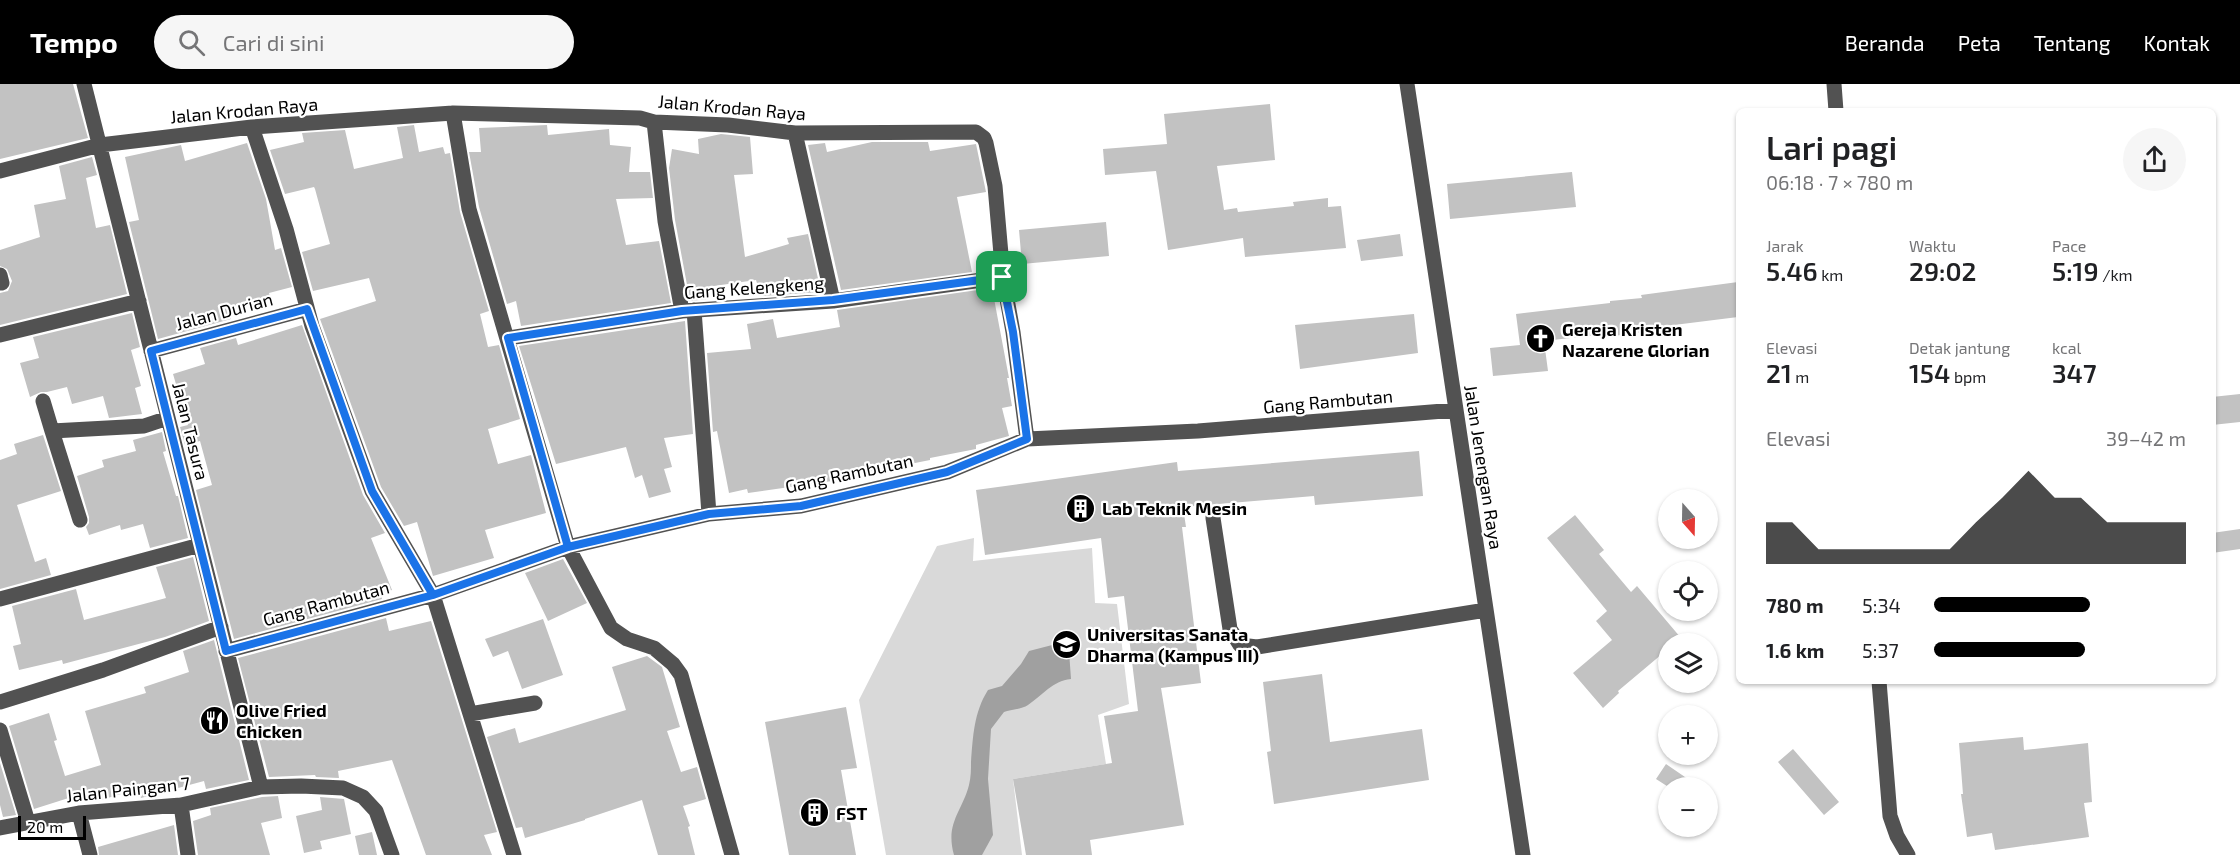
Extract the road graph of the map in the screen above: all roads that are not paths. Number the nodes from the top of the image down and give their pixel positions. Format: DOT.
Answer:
graph roads {
  1 [pos="84,84"];
  2 [pos="1407,84"];
  3 [pos="1834,84"];
  4 [pos="1836,108"];
  5 [pos="453,113"];
  6 [pos="654,122"];
  7 [pos="252,127"];
  8 [pos="795,133"];
  9 [pos="99,145"];
  10 [pos="0,171"];
  11 [pos="0,275"];
  12 [pos="1002,277"];
  13 [pos="0,283"];
  14 [pos="833,300"];
  15 [pos="139,301"];
  16 [pos="307,309"];
  17 [pos="688,310"];
  18 [pos="0,335"];
  19 [pos="508,338"];
  20 [pos="151,351"];
  21 [pos="43,401"];
  22 [pos="1456,410"];
  23 [pos="168,418"];
  24 [pos="52,431"];
  25 [pos="1027,439"];
  26 [pos="709,514"];
  27 [pos="1213,518"];
  28 [pos="80,520"];
  29 [pos="200,545"];
  30 [pos="568,547"];
  31 [pos="433,595"];
  32 [pos="0,599"];
  33 [pos="1486,610"];
  34 [pos="220,627"];
  35 [pos="226,651"];
  36 [pos="1879,684"];
  37 [pos="0,702"];
  38 [pos="535,703"];
  39 [pos="470,714"];
  40 [pos="0,730"];
  41 [pos="261,787"];
  42 [pos="181,805"];
  43 [pos="79,813"];
  44 [pos="28,822"];
  45 [pos="0,828"];
  46 [pos="90,855"];
  47 [pos="188,855"];
  48 [pos="392,855"];
  49 [pos="514,855"];
  50 [pos="732,855"];
  51 [pos="1523,855"];
  52 [pos="1908,855"];
  1 -- 9 [label="street, Jalan Tasura"];
  2 -- 22 [label="street, Jalan Jenengan Raya"];
  3 -- 4 [label="street"];
  5 -- 6 [label="street, Jalan Krodan Raya"];
  5 -- 7 [label="street, Jalan Krodan Raya"];
  5 -- 19 [label="street"];
  6 -- 8 [label="street, Jalan Krodan Raya"];
  6 -- 17 [label="street"];
  7 -- 9 [label="street, Jalan Krodan Raya"];
  7 -- 16 [label="street"];
  8 -- 12 [label="street, Jalan Krodan Raya"];
  8 -- 14 [label="street"];
  9 -- 10 [label="street, Jalan Krodan Raya"];
  9 -- 15 [label="street, Jalan Tasura"];
  11 -- 13 [label="street"];
  12 -- 14 [label="street, Gang Kelengkeng"];
  12 -- 25 [label="street, Jalan Krodan Raya"];
  14 -- 17 [label="street, Gang Kelengkeng"];
  15 -- 18 [label="street"];
  15 -- 20 [label="street, Jalan Tasura"];
  16 -- 20 [label="street, Jalan Durian"];
  16 -- 31 [label="street"];
  17 -- 19 [label="street, Gang Kelengkeng"];
  17 -- 26 [label="street"];
  19 -- 30 [label="street"];
  20 -- 23 [label="street, Jalan Tasura"];
  21 -- 24 [label="street"];
  22 -- 25 [label="street, Gang Rambutan"];
  22 -- 33 [label="street, Jalan Jenengan Raya"];
  23 -- 24 [label="street"];
  23 -- 29 [label="street, Jalan Tasura"];
  24 -- 28 [label="street"];
  25 -- 26 [label="street, Gang Rambutan"];
  26 -- 30 [label="street, Gang Rambutan"];
  27 -- 33 [label="street"];
  29 -- 32 [label="street"];
  29 -- 34 [label="street, Jalan Tasura"];
  30 -- 31 [label="street, Gang Rambutan"];
  30 -- 50 [label="street"];
  31 -- 35 [label="street, Gang Rambutan"];
  31 -- 39 [label="street"];
  33 -- 51 [label="street, Jalan Jenengan Raya"];
  34 -- 35 [label="street, Jalan Tasura"];
  34 -- 37 [label="street"];
  35 -- 41 [label="street, Jalan Tasura"];
  36 -- 52 [label="street"];
  38 -- 39 [label="street"];
  39 -- 49 [label="street"];
  40 -- 44 [label="street"];
  41 -- 42 [label="street, Jalan Paingan 7"];
  41 -- 48 [label="street, Jalan Paingan 7"];
  42 -- 43 [label="street, Jalan Paingan 7"];
  42 -- 47 [label="street"];
  43 -- 44 [label="street, Jalan Paingan 7"];
  43 -- 46 [label="street"];
  44 -- 45 [label="street, Jalan Paingan 7"];
}
